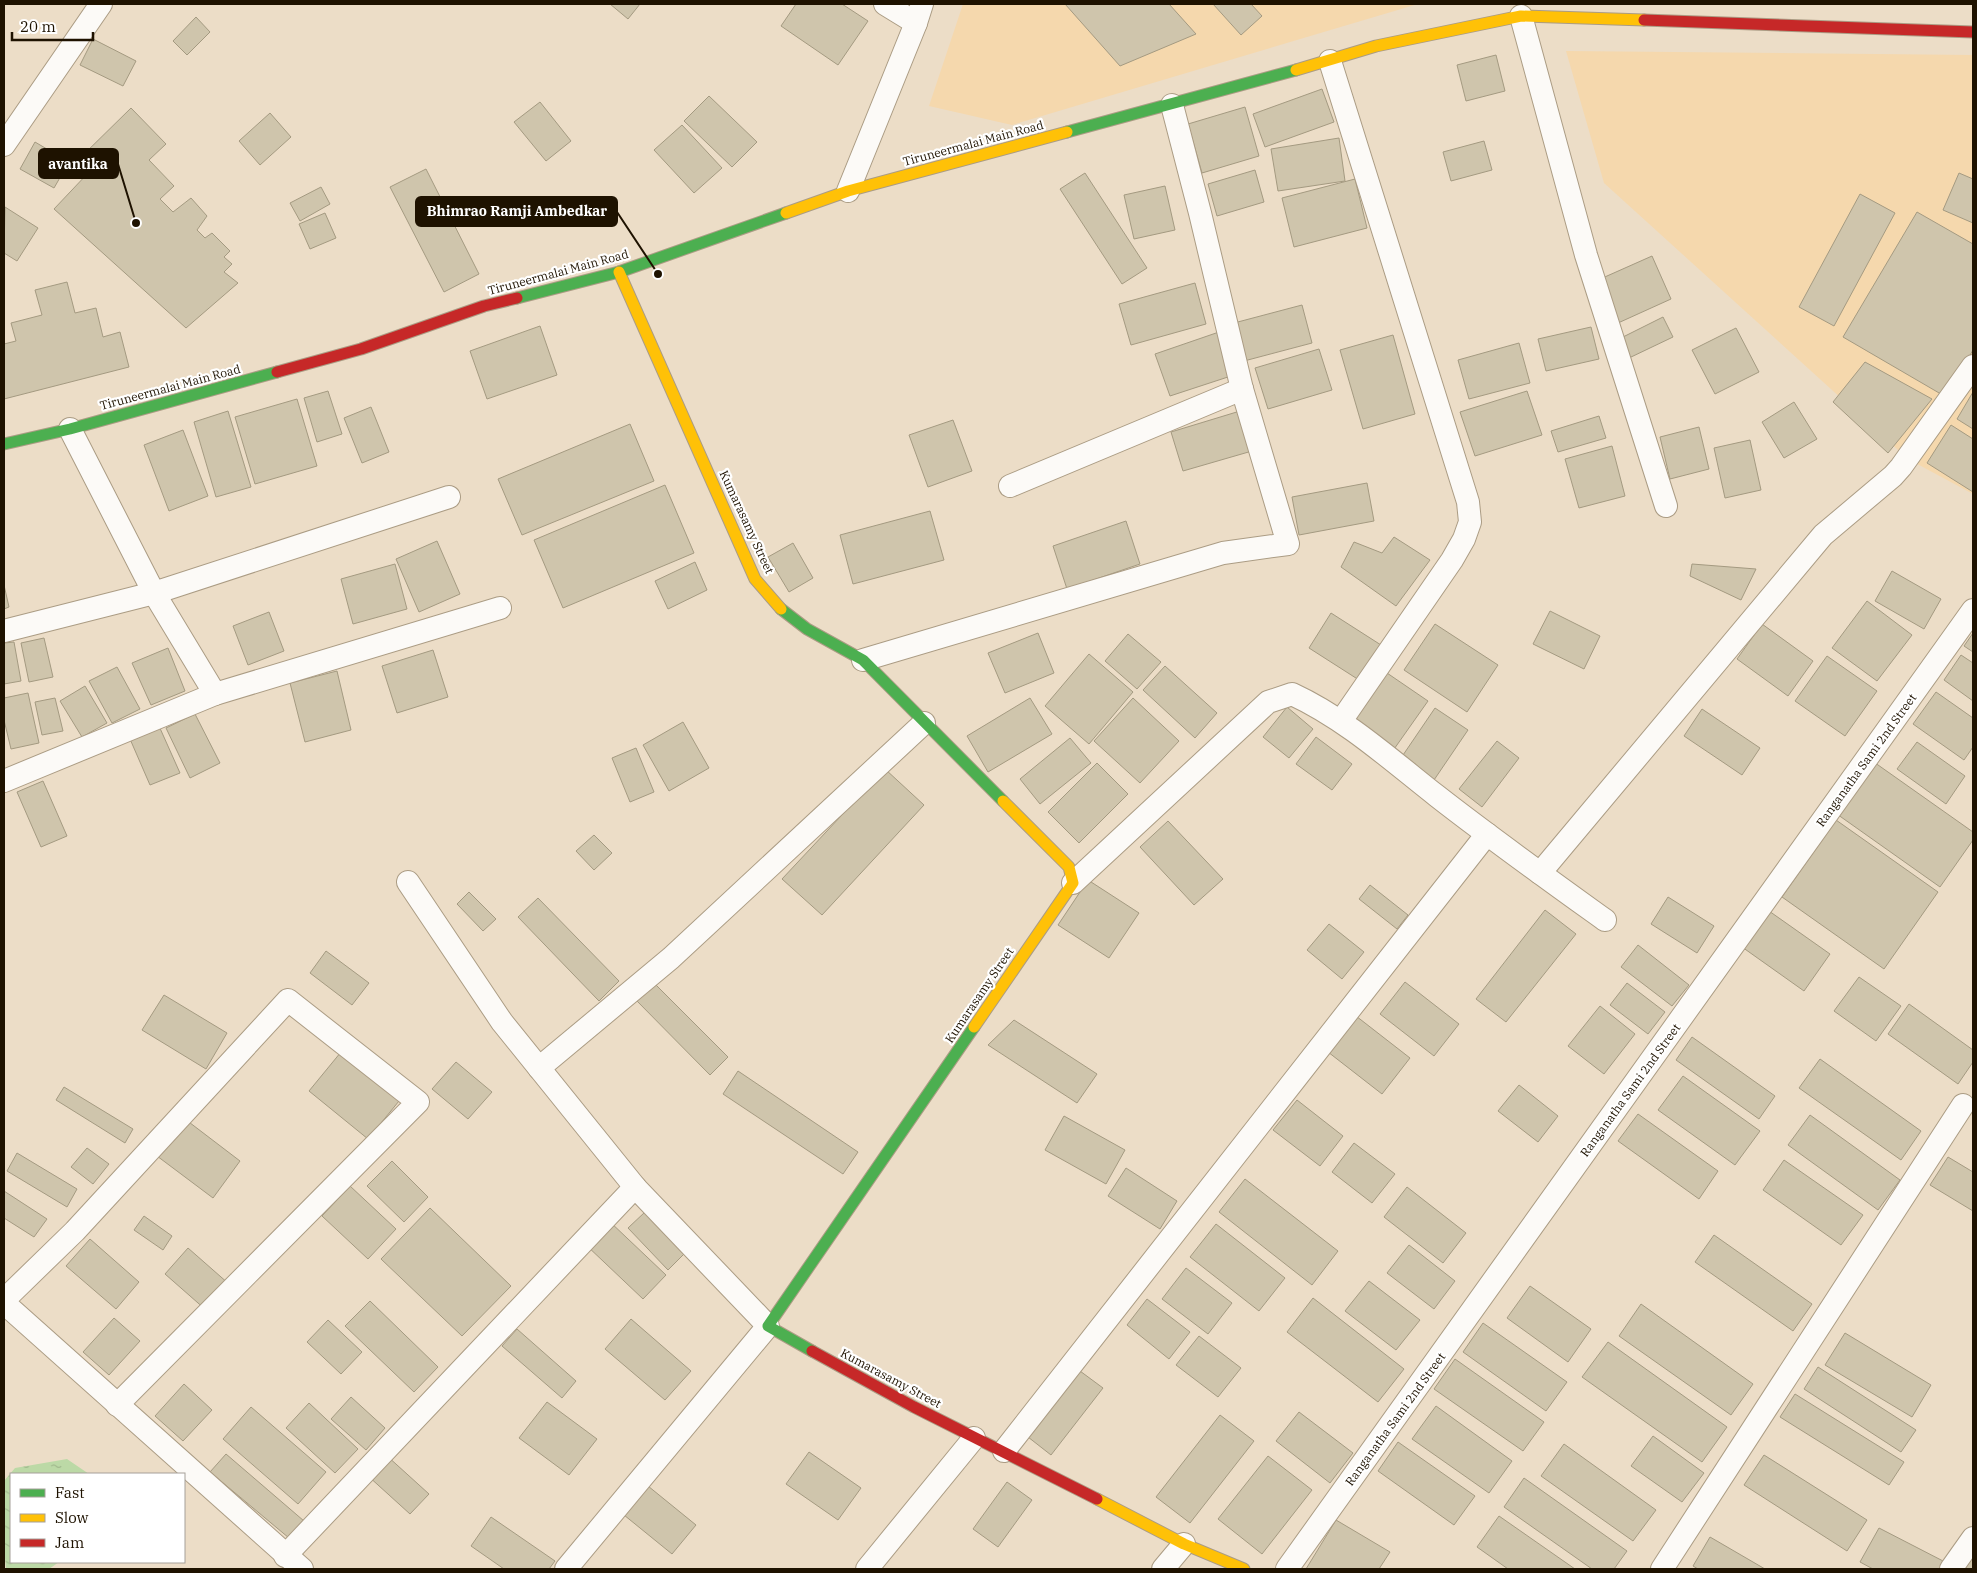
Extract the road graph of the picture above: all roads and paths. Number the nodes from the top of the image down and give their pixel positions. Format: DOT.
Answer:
graph roads {
  1 [pos="100,4"];
  2 [pos="885,4"];
  3 [pos="919,14"];
  4 [pos="1521,16"];
  5 [pos="1973,32"];
  6 [pos="1330,61"];
  7 [pos="1172,104"];
  8 [pos="4,145"];
  9 [pos="848,190"];
  10 [pos="620,272"];
  11 [pos="1973,366"];
  12 [pos="1242,389"];
  13 [pos="70,429"];
  14 [pos="4,444"];
  15 [pos="1010,486"];
  16 [pos="449,497"];
  17 [pos="1666,506"];
  18 [pos="154,593"];
  19 [pos="500,608"];
  20 [pos="1973,610"];
  21 [pos="4,631"];
  22 [pos="863,660"];
  23 [pos="215,694"];
  24 [pos="1341,721"];
  25 [pos="924,723"];
  26 [pos="4,781"];
  27 [pos="1487,834"];
  28 [pos="1540,873"];
  29 [pos="408,882"];
  30 [pos="1072,883"];
  31 [pos="1605,920"];
  32 [pos="539,1068"];
  33 [pos="1963,1105"];
  34 [pos="635,1186"];
  35 [pos="4,1302"];
  36 [pos="768,1326"];
  37 [pos="117,1405"];
  38 [pos="974,1438"];
  39 [pos="1004,1451"];
  40 [pos="1973,1538"];
  41 [pos="1184,1544"];
  42 [pos="294,1563"];
  43 [pos="566,1569"];
  44 [pos="867,1569"];
  45 [pos="1163,1569"];
  46 [pos="1244,1569"];
  47 [pos="1287,1569"];
  48 [pos="1662,1569"];
  49 [pos="1952,1569"];
  1 -- 8 [label="street"];
  2 -- 3 [label="street"];
  3 -- 9 [label="street"];
  4 -- 5 [label="main road, Tiruneermalai Main Road"];
  4 -- 6 [label="main road, Tiruneermalai Main Road"];
  4 -- 17 [label="street"];
  6 -- 7 [label="main road, Tiruneermalai Main Road"];
  6 -- 24 [label="street"];
  7 -- 9 [label="main road, Tiruneermalai Main Road"];
  7 -- 12 [label="street"];
  9 -- 10 [label="main road, Tiruneermalai Main Road"];
  10 -- 13 [label="main road, Tiruneermalai Main Road"];
  10 -- 22 [label="main road, Kumarasamy Street"];
  11 -- 28 [label="street"];
  12 -- 15 [label="street"];
  12 -- 22 [label="street"];
  13 -- 14 [label="main road, Tiruneermalai Main Road"];
  13 -- 18 [label="street"];
  16 -- 18 [label="street"];
  18 -- 21 [label="street"];
  18 -- 23 [label="street"];
  19 -- 23 [label="street"];
  20 -- 47 [label="street, Ranganatha Sami 2nd Street"];
  22 -- 25 [label="main road, Kumarasamy Street"];
  23 -- 26 [label="street"];
  24 -- 27 [label="street"];
  24 -- 30 [label="street"];
  25 -- 30 [label="main road, Kumarasamy Street"];
  25 -- 32 [label="street"];
  27 -- 28 [label="street"];
  27 -- 39 [label="street"];
  28 -- 31 [label="street"];
  29 -- 32 [label="street"];
  30 -- 36 [label="main road, Kumarasamy Street"];
  32 -- 34 [label="street"];
  33 -- 48 [label="street"];
  34 -- 36 [label="street"];
  34 -- 42 [label="street"];
  35 -- 37 [label="street"];
  35 -- 37 [label="street"];
  36 -- 38 [label="main road, Kumarasamy Street"];
  36 -- 43 [label="street"];
  37 -- 42 [label="street"];
  38 -- 39 [label="main road, Kumarasamy Street"];
  38 -- 44 [label="street"];
  39 -- 41 [label="main road, Kumarasamy Street"];
  40 -- 49 [label="street"];
  41 -- 45 [label="street"];
  41 -- 46 [label="main road, Kumarasamy Street"];
}
